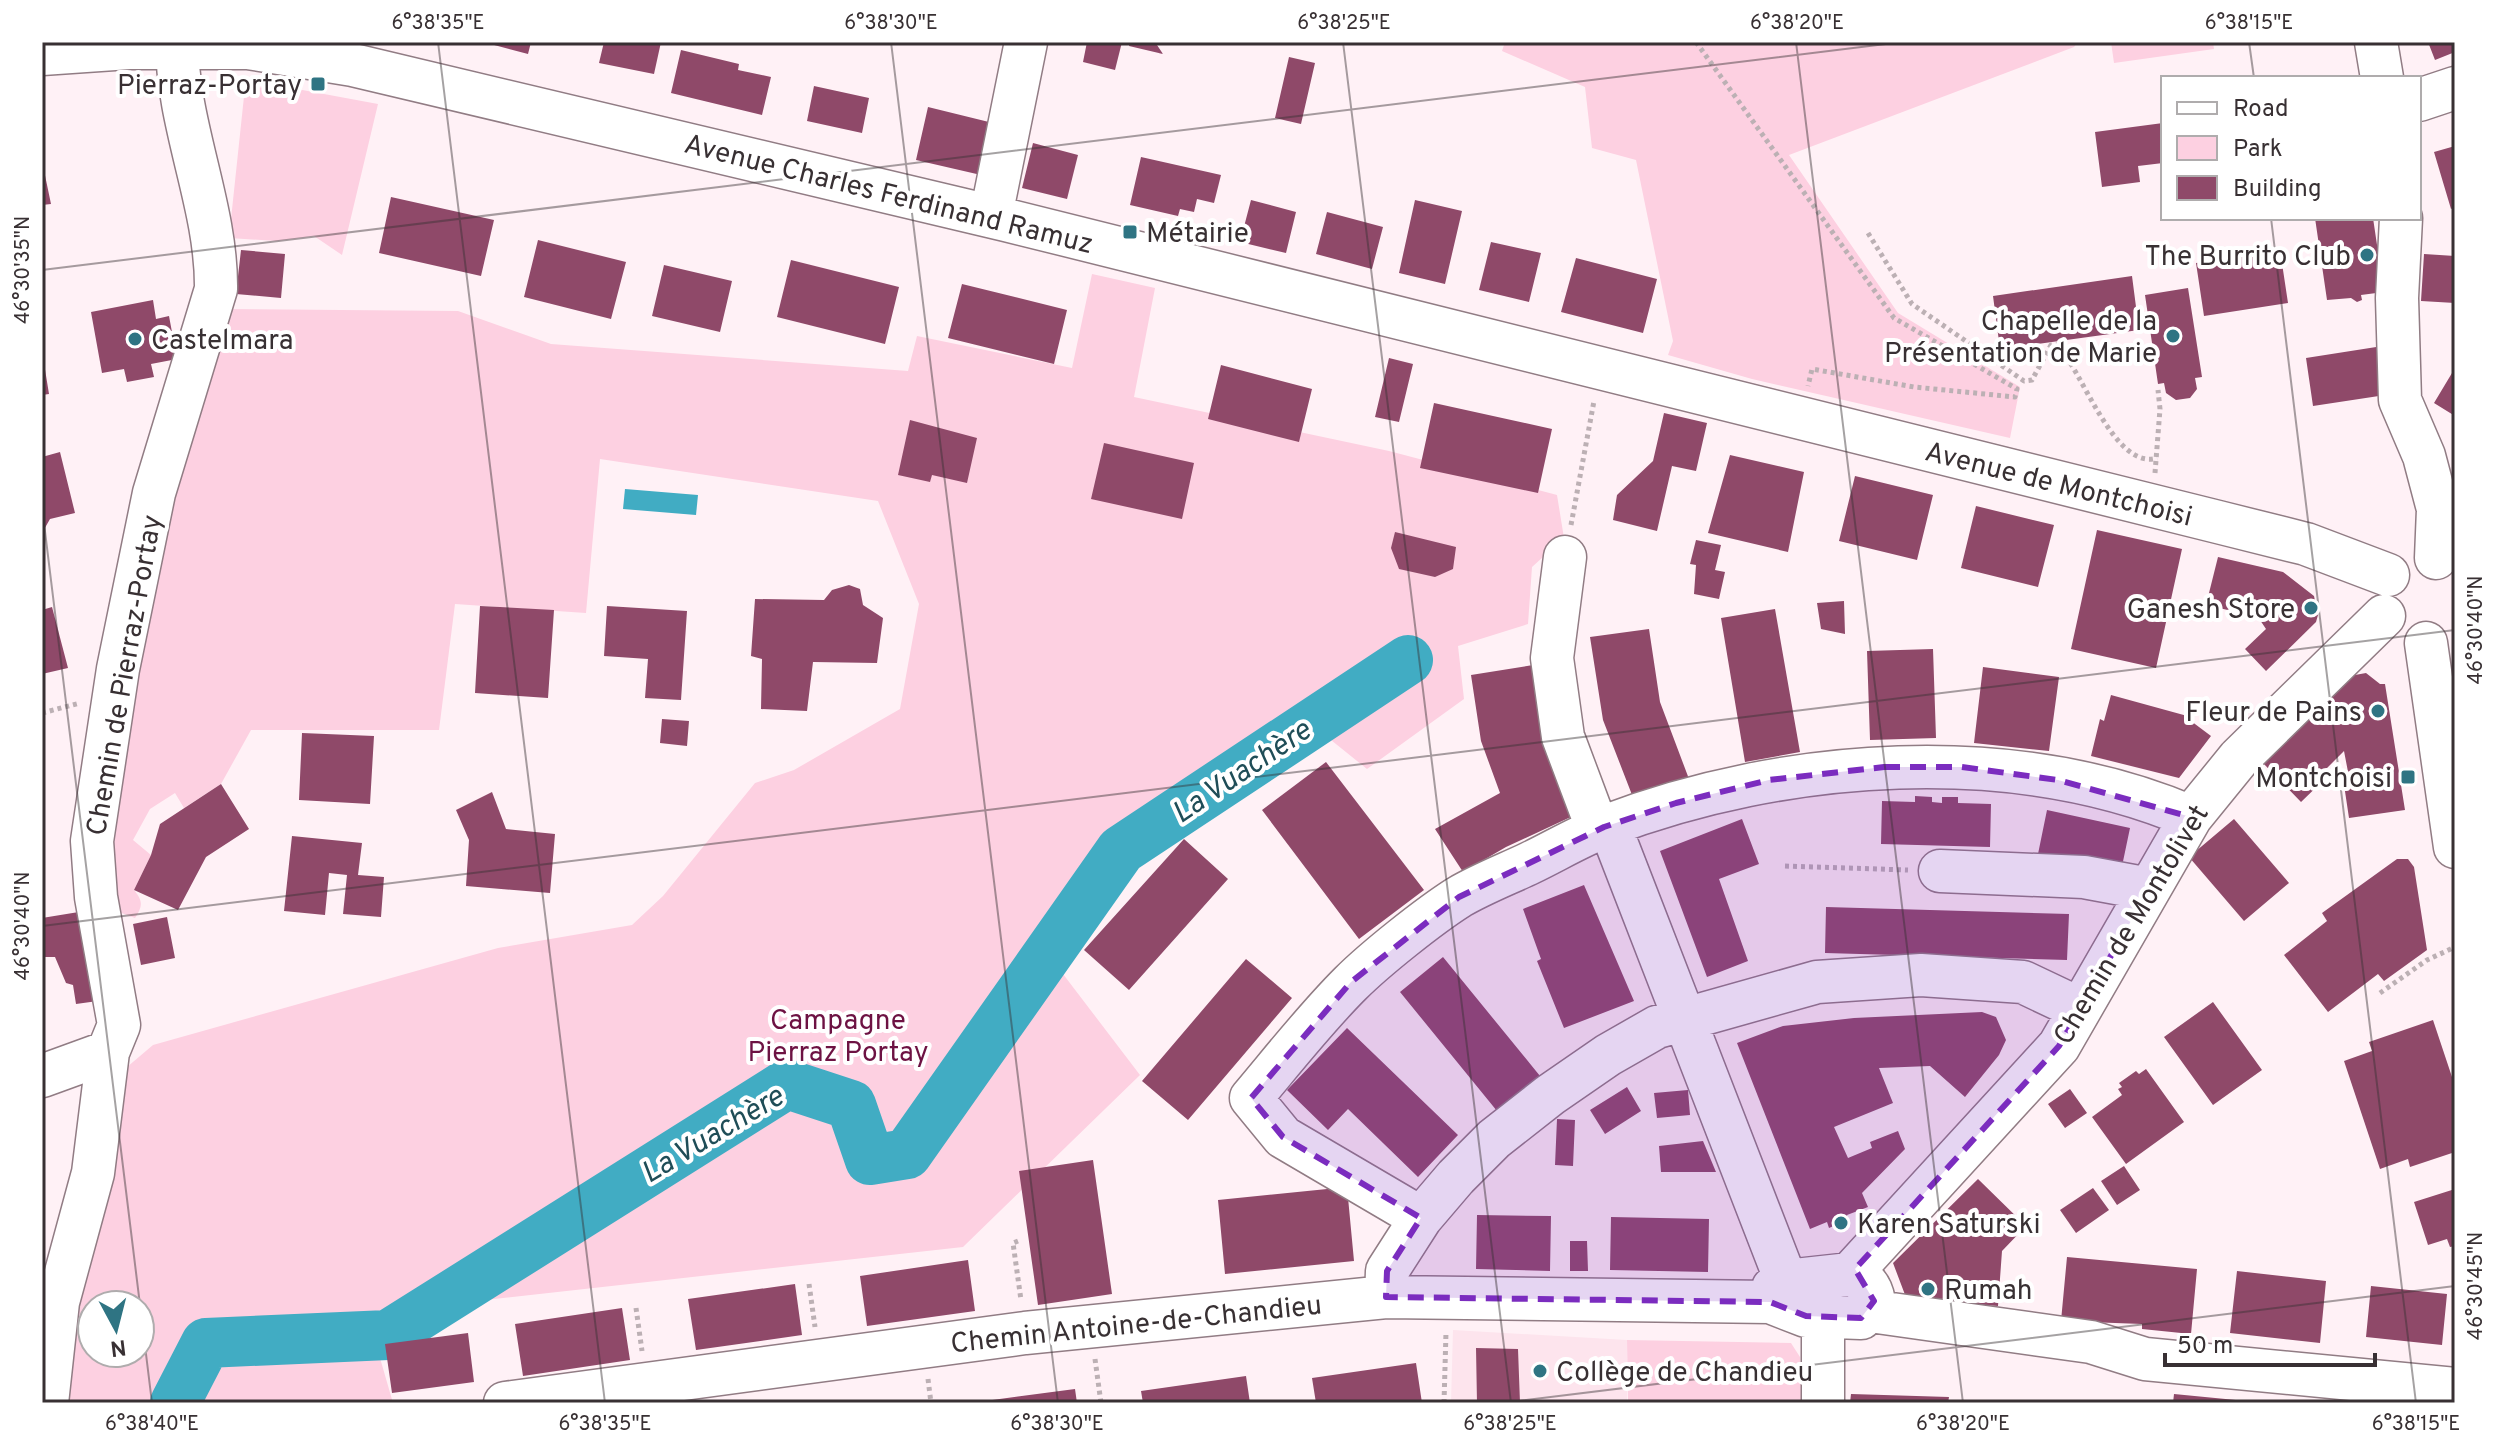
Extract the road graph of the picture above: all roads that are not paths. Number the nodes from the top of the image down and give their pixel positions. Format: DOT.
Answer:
graph roads {
  1 [pos="1026,42"];
  2 [pos="2376,42"];
  3 [pos="177,44"];
  4 [pos="42,54"];
  5 [pos="2382,76"];
  6 [pos="2455,88"];
  7 [pos="2421,99"];
  8 [pos="991,216"];
  9 [pos="2401,220"];
  10 [pos="1727,400"];
  11 [pos="1565,557"];
  12 [pos="2449,564"];
  13 [pos="2386,596"];
  14 [pos="2441,637"];
  15 [pos="2191,817"];
  16 [pos="1604,827"];
  17 [pos="2455,847"];
  18 [pos="1940,871"];
  19 [pos="2149,889"];
  20 [pos="2080,1009"];
  21 [pos="1687,1020"];
  22 [pos="108,1052"];
  23 [pos="42,1076"];
  24 [pos="1421,1218"];
  25 [pos="1850,1274"];
  26 [pos="1778,1291"];
  27 [pos="1386,1297"];
  28 [pos="1870,1311"];
  29 [pos="1823,1319"];
  30 [pos="2455,1389"];
  31 [pos="47,1403"];
  32 [pos="505,1403"];
  33 [pos="1823,1403"];
  1 -- 8 [label="street"];
  2 -- 5 [label="street"];
  3 -- 4 [label="street, Avenue Charles Ferdinand Ramuz"];
  3 -- 8 [label="street, Avenue Charles Ferdinand Ramuz"];
  3 -- 22 [label="street, Chemin de Pierraz-Portay"];
  6 -- 7 [label="street"];
  8 -- 10 [label="street, Avenue Charles Ferdinand Ramuz"];
  9 -- 12 [label="street"];
  10 -- 13 [label="street, Avenue de Montchoisi"];
  11 -- 16 [label="street"];
  12 -- 13 [label="street, Chemin de Montolivet"];
  13 -- 14 [label="street, Avenue de Montchoisi"];
  13 -- 15 [label="street, Chemin de Montolivet"];
  14 -- 17 [label="street"];
  15 -- 16 [label="street"];
  15 -- 19 [label="street, Chemin de Montolivet"];
  16 -- 21 [label="street"];
  16 -- 24 [label="street"];
  18 -- 19 [label="street"];
  19 -- 20 [label="street, Chemin de Montolivet"];
  20 -- 21 [label="street"];
  20 -- 25 [label="street, Chemin de Montolivet"];
  21 -- 24 [label="street"];
  21 -- 26 [label="street"];
  22 -- 23 [label="street"];
  22 -- 31 [label="street, Chemin de Pierraz-Portay"];
  24 -- 27 [label="street"];
  25 -- 26 [label="street"];
  25 -- 28 [label="street"];
  26 -- 27 [label="street, Chemin Antoine-de-Chandieu"];
  26 -- 29 [label="street"];
  27 -- 32 [label="street, Chemin Antoine-de-Chandieu"];
  28 -- 29 [label="street"];
  28 -- 30 [label="street"];
  29 -- 33 [label="street"];
}
